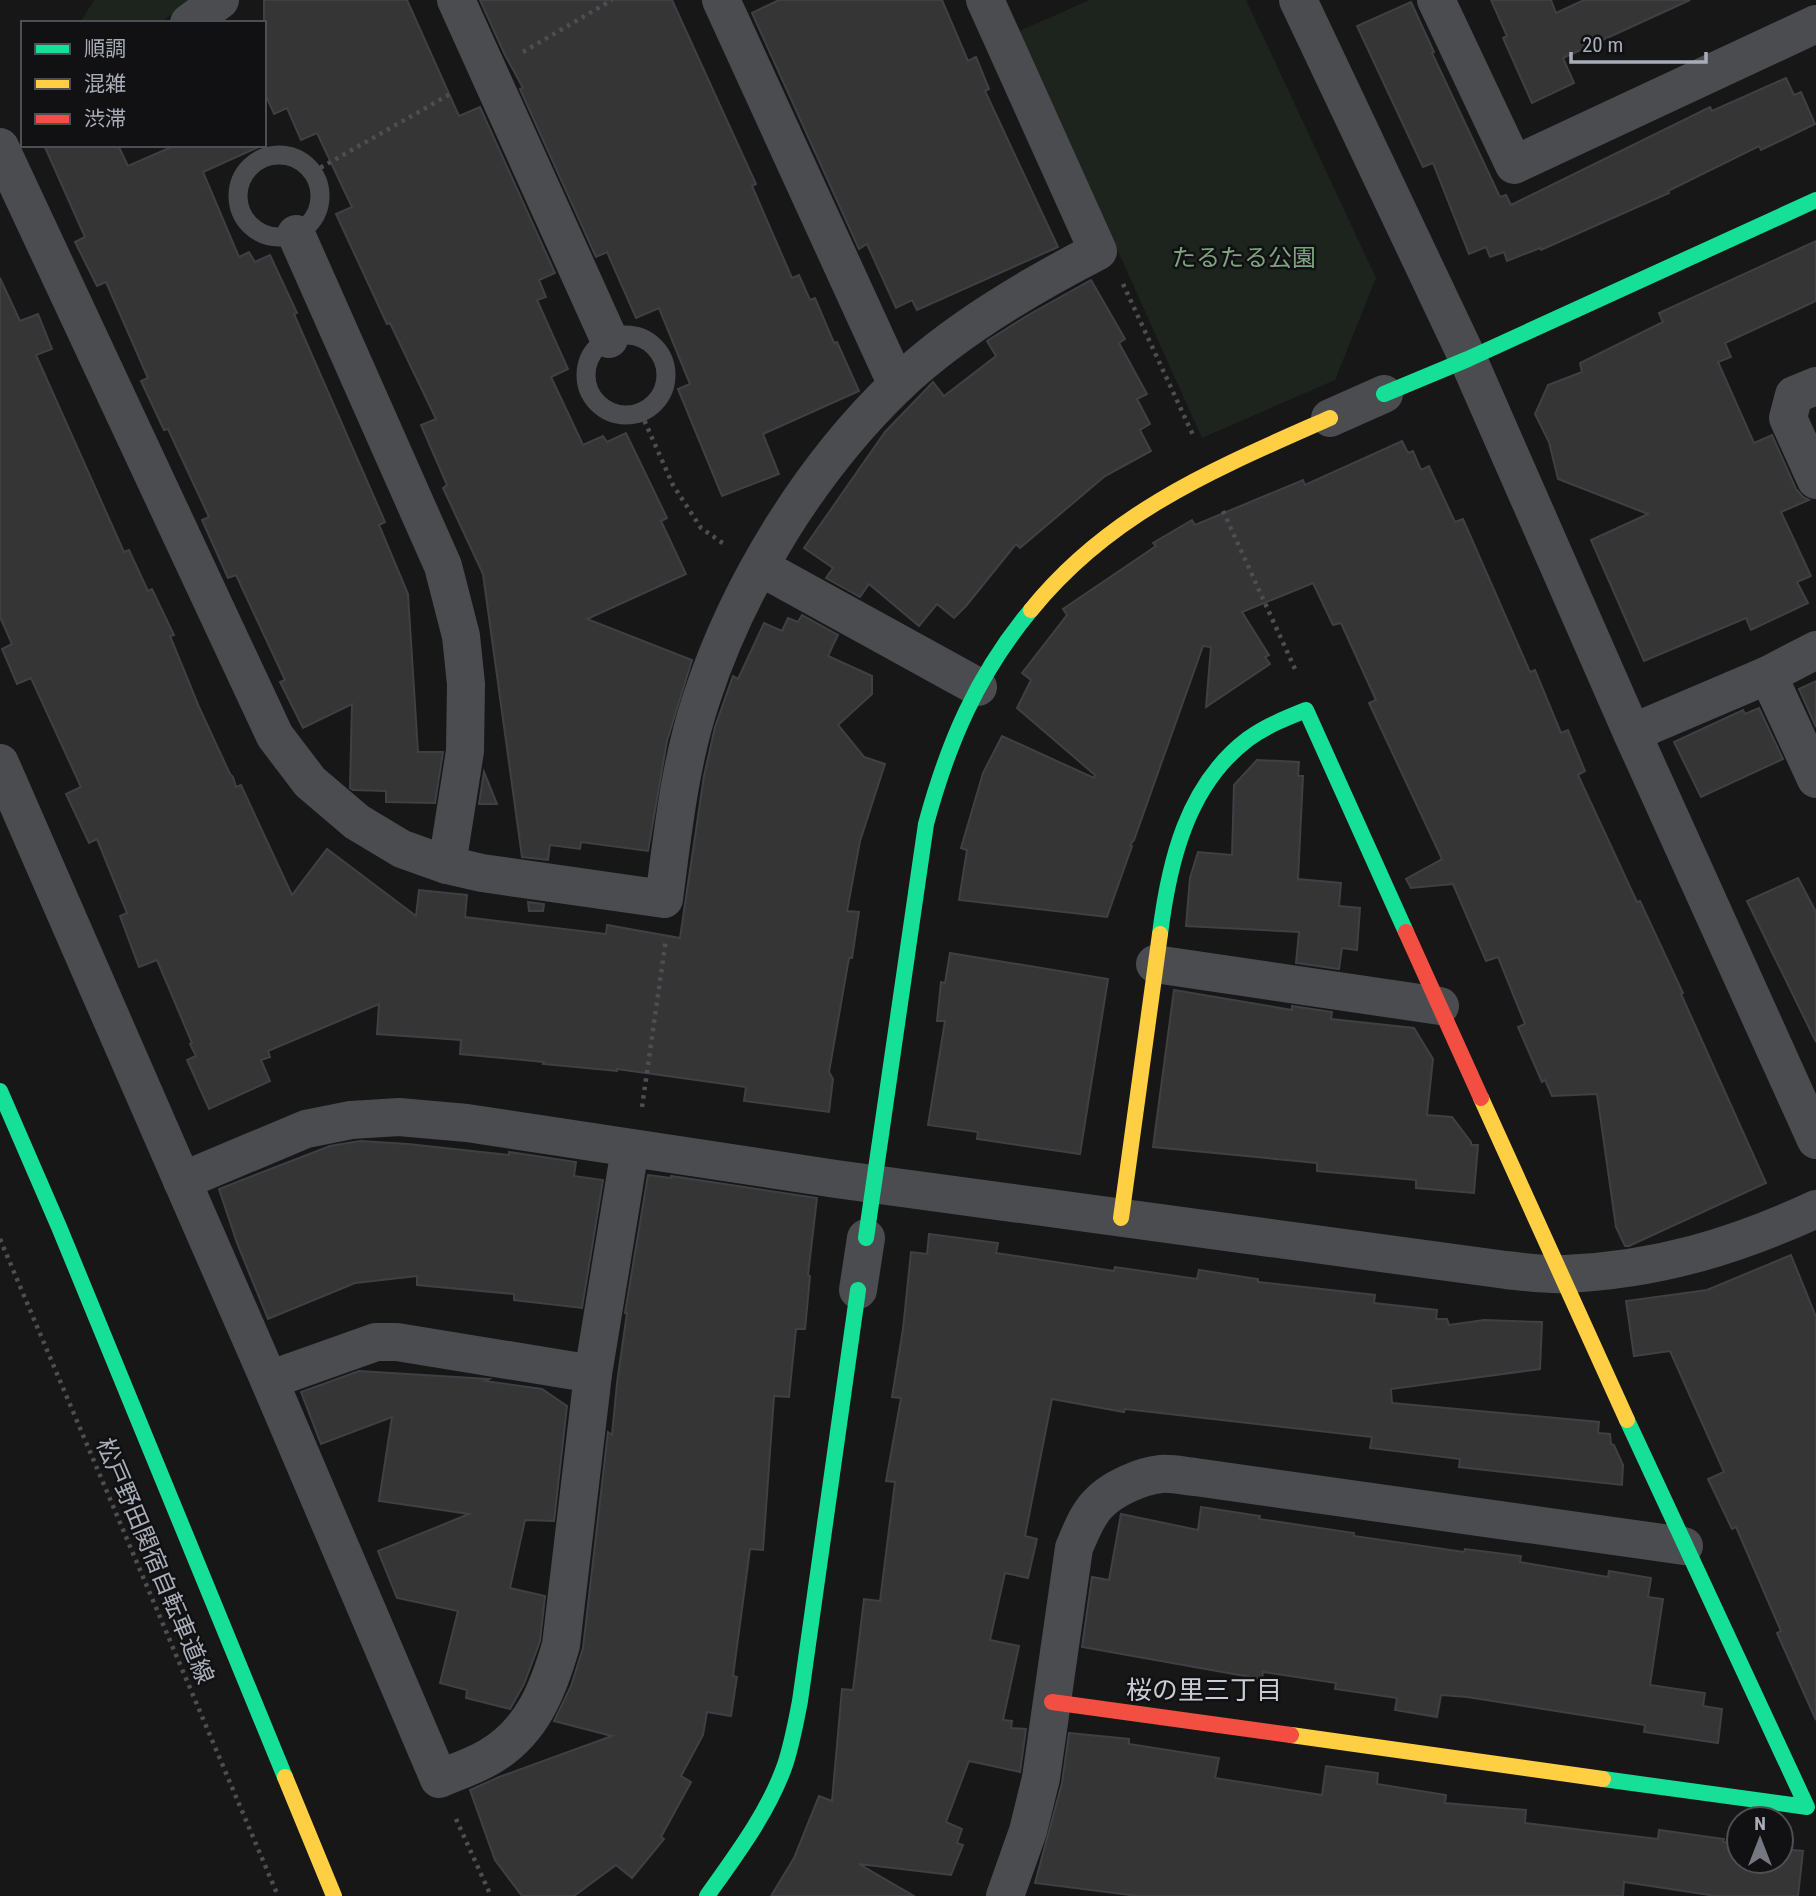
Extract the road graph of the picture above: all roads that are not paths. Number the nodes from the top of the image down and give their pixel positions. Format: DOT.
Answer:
graph roads {
  1 [pos="220,0"];
  2 [pos="456,0"];
  3 [pos="721,0"];
  4 [pos="985,0"];
  5 [pos="1436,0"];
  6 [pos="1301,1"];
  7 [pos="192,21"];
  8 [pos="1816,24"];
  9 [pos="21,132"];
  10 [pos="0,140"];
  11 [pos="0,147"];
  12 [pos="1816,200"];
  13 [pos="296,233"];
  14 [pos="609,339"];
  15 [pos="1468,359"];
  16 [pos="897,385"];
  17 [pos="1816,386"];
  18 [pos="1384,394"];
  19 [pos="1330,418"];
  20 [pos="1816,480"];
  21 [pos="760,567"];
  22 [pos="1816,650"];
  23 [pos="1768,675"];
  24 [pos="978,687"];
  25 [pos="1632,733"];
  26 [pos="0,763"];
  27 [pos="1816,779"];
  28 [pos="447,865"];
  29 [pos="1155,964"];
  30 [pos="1440,1006"];
  31 [pos="0,1091"];
  32 [pos="1816,1140"];
  33 [pos="633,1149"];
  34 [pos="182,1181"];
  35 [pos="874,1184"];
  36 [pos="1816,1209"];
  37 [pos="1121,1218"];
  38 [pos="866,1238"];
  39 [pos="1562,1274"];
  40 [pos="858,1290"];
  41 [pos="593,1374"];
  42 [pos="269,1380"];
  43 [pos="1684,1546"];
  44 [pos="1052,1702"];
  45 [pos="334,1896"];
  46 [pos="707,1896"];
  47 [pos="1005,1896"];
  1 -- 7 [label="street"];
  2 -- 14 [label="street"];
  3 -- 16 [label="street"];
  4 -- 16 [label="street"];
  5 -- 8 [label="street"];
  6 -- 15 [label="street"];
  9 -- 10 [label="street"];
  11 -- 28 [label="street"];
  12 -- 15 [label="street"];
  13 -- 13 [label="lane"];
  13 -- 28 [label="street"];
  14 -- 14 [label="lane"];
  15 -- 18 [label="street"];
  15 -- 25 [label="street"];
  16 -- 21 [label="street"];
  17 -- 20 [label="street"];
  18 -- 19 [label="street"];
  19 -- 24 [label="street"];
  21 -- 24 [label="street"];
  21 -- 28 [label="street"];
  22 -- 23 [label="street"];
  23 -- 25 [label="street"];
  23 -- 27 [label="street"];
  24 -- 35 [label="street"];
  25 -- 32 [label="street"];
  26 -- 34 [label="street"];
  29 -- 30 [label="street"];
  29 -- 30 [label="street"];
  29 -- 37 [label="street"];
  30 -- 39 [label="street"];
  31 -- 45 [label="street"];
  33 -- 34 [label="street"];
  33 -- 35 [label="street"];
  33 -- 41 [label="street"];
  34 -- 42 [label="street"];
  35 -- 37 [label="street"];
  35 -- 38 [label="street"];
  36 -- 39 [label="street"];
  37 -- 39 [label="street"];
  38 -- 40 [label="street"];
  39 -- 43 [label="street"];
  40 -- 46 [label="street"];
  41 -- 42 [label="street"];
  41 -- 42 [label="street"];
  43 -- 44 [label="street"];
  43 -- 44 [label="street"];
  44 -- 47 [label="street"];
}
